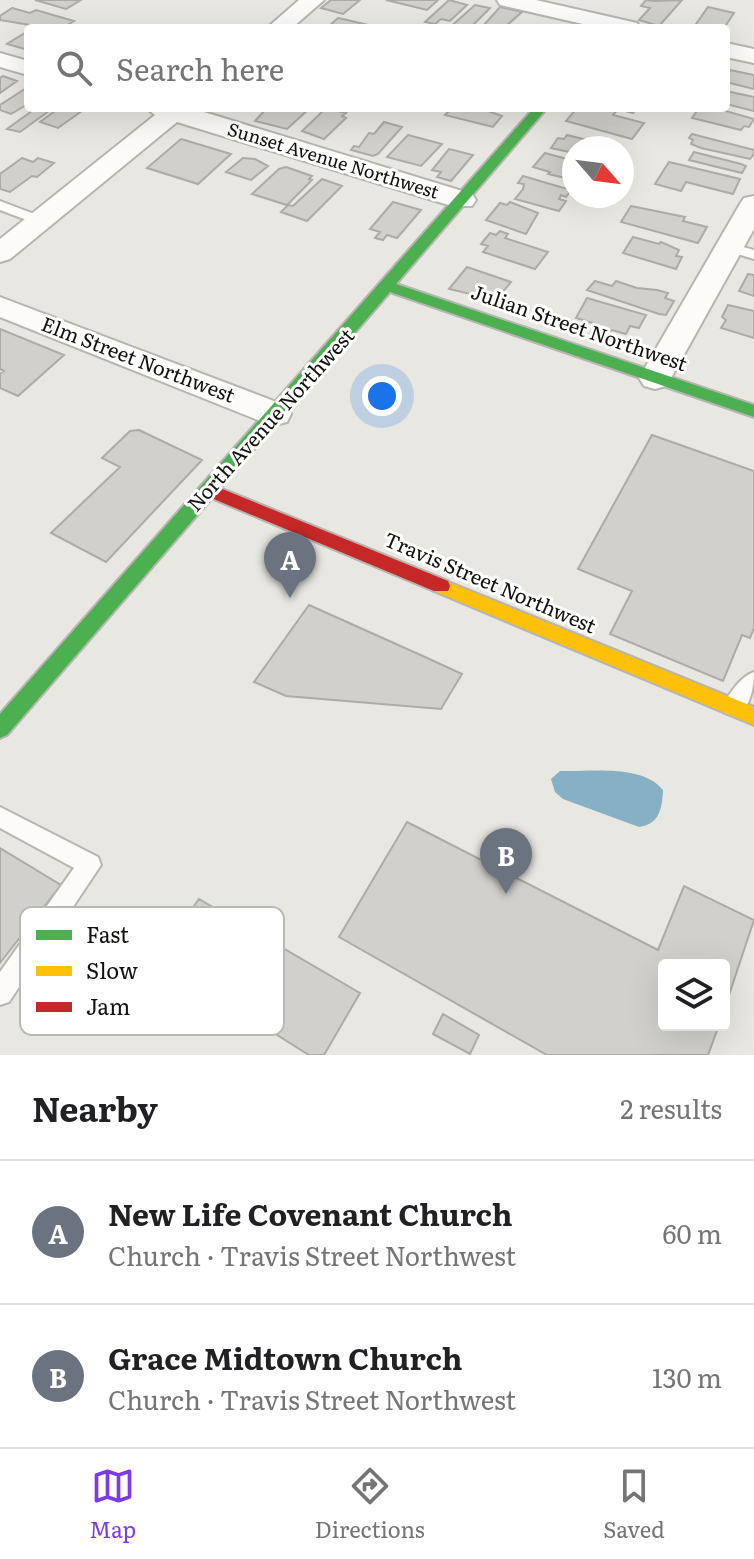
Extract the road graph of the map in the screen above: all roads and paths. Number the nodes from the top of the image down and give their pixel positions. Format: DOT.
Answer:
graph roads {
  1 [pos="313,0"];
  2 [pos="508,0"];
  3 [pos="619,22"];
  4 [pos="283,24"];
  5 [pos="730,51"];
  6 [pos="754,56"];
  7 [pos="0,60"];
  8 [pos="24,67"];
  9 [pos="168,112"];
  10 [pos="176,112"];
  11 [pos="538,112"];
  12 [pos="462,200"];
  13 [pos="754,204"];
  14 [pos="0,205"];
  15 [pos="40,221"];
  16 [pos="742,251"];
  17 [pos="0,253"];
  18 [pos="389,287"];
  19 [pos="0,306"];
  20 [pos="655,378"];
  21 [pos="754,411"];
  22 [pos="275,414"];
  23 [pos="210,490"];
  24 [pos="754,680"];
  25 [pos="732,707"];
  26 [pos="754,716"];
  27 [pos="0,729"];
  28 [pos="0,817"];
  29 [pos="60,907"];
  30 [pos="20,965"];
  31 [pos="0,993"];
  1 -- 4 [label="street"];
  2 -- 3 [label="street"];
  5 -- 6 [label="street"];
  7 -- 8 [label="street"];
  9 -- 15 [label="street"];
  10 -- 12 [label="street, Sunset Avenue Northwest"];
  11 -- 12 [label="street, North Avenue Northwest"];
  12 -- 18 [label="street, North Avenue Northwest"];
  13 -- 16 [label="street"];
  14 -- 15 [label="lane"];
  15 -- 17 [label="street"];
  16 -- 20 [label="street"];
  18 -- 20 [label="street, Julian Street Northwest"];
  18 -- 22 [label="street, North Avenue Northwest"];
  19 -- 22 [label="street, Elm Street Northwest"];
  20 -- 21 [label="street, Julian Street Northwest"];
  22 -- 23 [label="street, North Avenue Northwest"];
  23 -- 25 [label="street, Travis Street Northwest"];
  23 -- 27 [label="street, North Avenue Northwest"];
  24 -- 25 [label="lane"];
  25 -- 26 [label="street, Travis Street Northwest"];
  28 -- 29 [label="lane"];
  30 -- 31 [label="lane"];
}
